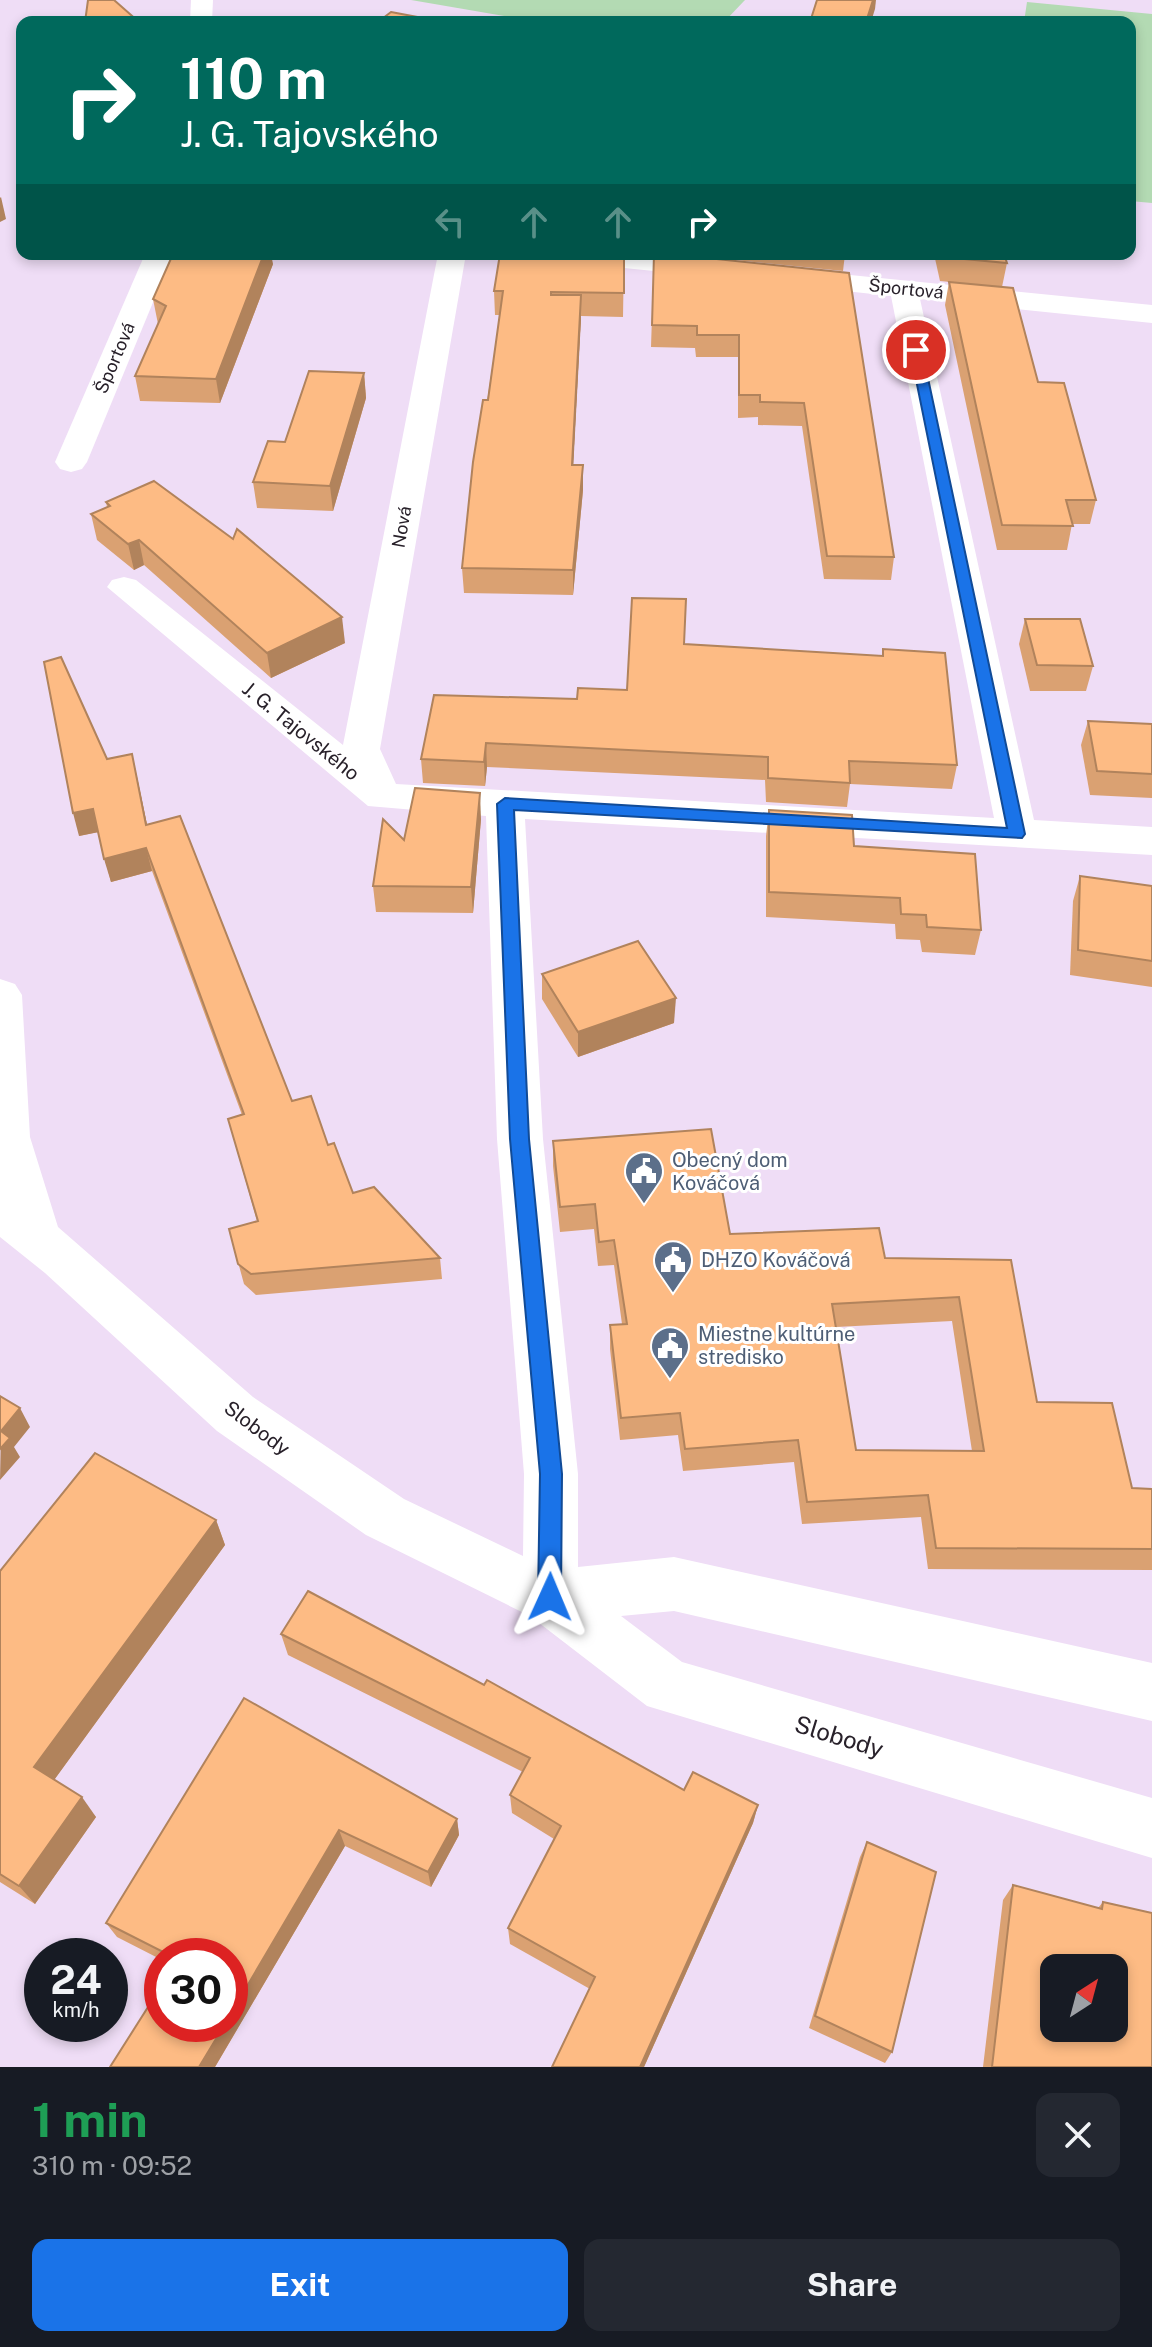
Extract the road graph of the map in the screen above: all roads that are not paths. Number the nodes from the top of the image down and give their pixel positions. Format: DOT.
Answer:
graph roads {
  1 [pos="156,260"];
  2 [pos="451,260"];
  3 [pos="626,260"];
  4 [pos="904,289"];
  5 [pos="1152,314"];
  6 [pos="71,462"];
  7 [pos="124,587"];
  8 [pos="382,797"];
  9 [pos="505,804"];
  10 [pos="1017,834"];
  11 [pos="1152,841"];
  12 [pos="0,995"];
  13 [pos="18,1224"];
  14 [pos="550,1597"];
  15 [pos="1152,1692"];
  16 [pos="1152,1828"];
  1 -- 6 [label="street, Športová"];
  2 -- 8 [label="street, Nová"];
  3 -- 4 [label="street, Športová"];
  4 -- 5 [label="street, Športová"];
  4 -- 10 [label="street"];
  7 -- 8 [label="street, J. G. Tajovského"];
  8 -- 9 [label="street"];
  9 -- 10 [label="street"];
  9 -- 14 [label="street"];
  10 -- 11 [label="street"];
  12 -- 13 [label="street"];
  13 -- 14 [label="street, Slobody"];
  14 -- 15 [label="street"];
  14 -- 16 [label="street, Slobody"];
}
